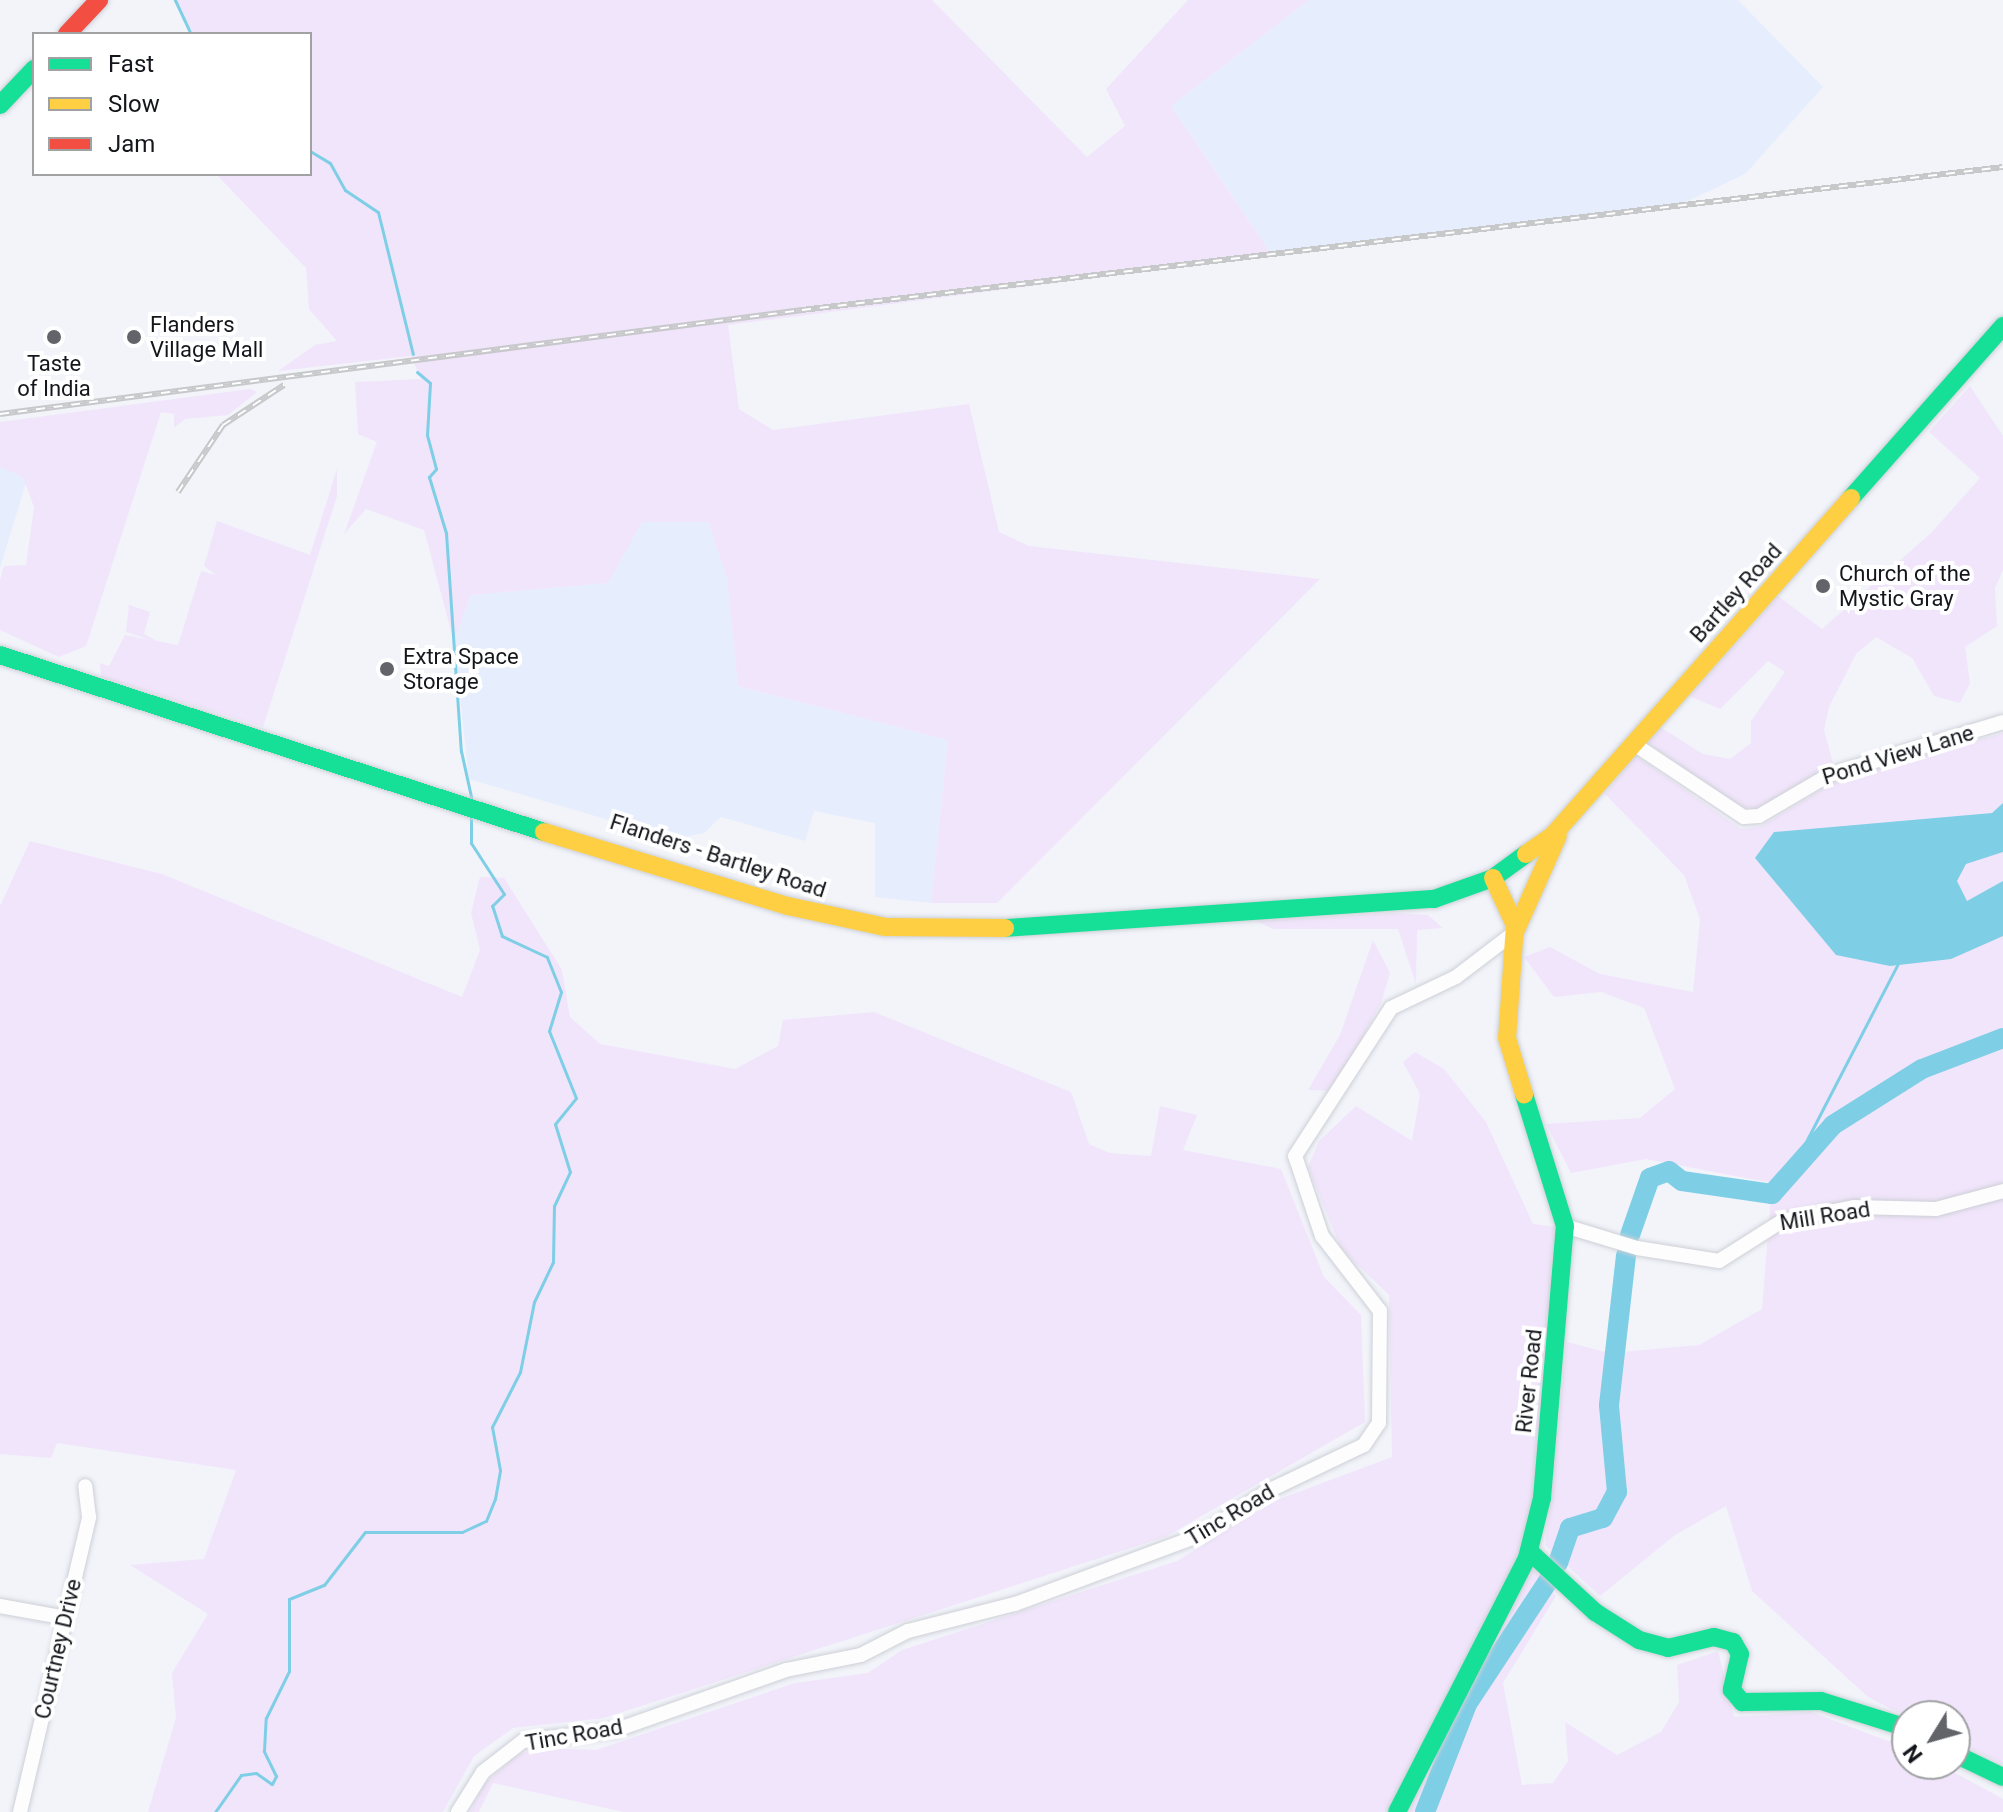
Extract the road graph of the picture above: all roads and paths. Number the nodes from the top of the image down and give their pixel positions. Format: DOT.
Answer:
graph roads {
  1 [pos="99,0"];
  2 [pos="69,32"];
  3 [pos="32,71"];
  4 [pos="0,105"];
  5 [pos="2003,326"];
  6 [pos="0,655"];
  7 [pos="2003,722"];
  8 [pos="1634,744"];
  9 [pos="1567,821"];
  10 [pos="1493,878"];
  11 [pos="1515,932"];
  12 [pos="2003,1191"];
  13 [pos="1565,1226"];
  14 [pos="85,1486"];
  15 [pos="1529,1551"];
  16 [pos="0,1606"];
  17 [pos="66,1618"];
  18 [pos="1891,1723"];
  19 [pos="1971,1762"];
  20 [pos="2003,1777"];
  21 [pos="20,1812"];
  22 [pos="458,1812"];
  23 [pos="1397,1812"];
  1 -- 2 [label="main road"];
  3 -- 4 [label="main road"];
  5 -- 8 [label="main road, Bartley Road"];
  6 -- 10 [label="main road, Flanders - Bartley Road"];
  7 -- 8 [label="street, Pond View Lane"];
  8 -- 9 [label="main road, Bartley Road"];
  9 -- 10 [label="main road, Bartley Road"];
  9 -- 11 [label="main road, River Road"];
  10 -- 11 [label="main road, River Road"];
  11 -- 13 [label="main road, River Road"];
  11 -- 22 [label="street, Tinc Road"];
  12 -- 13 [label="street, Mill Road"];
  13 -- 15 [label="main road, River Road"];
  14 -- 17 [label="street, Courtney Drive"];
  15 -- 18 [label="main road"];
  15 -- 23 [label="main road, River Road"];
  16 -- 17 [label="street"];
  17 -- 21 [label="street, Courtney Drive"];
  19 -- 20 [label="main road"];
}
